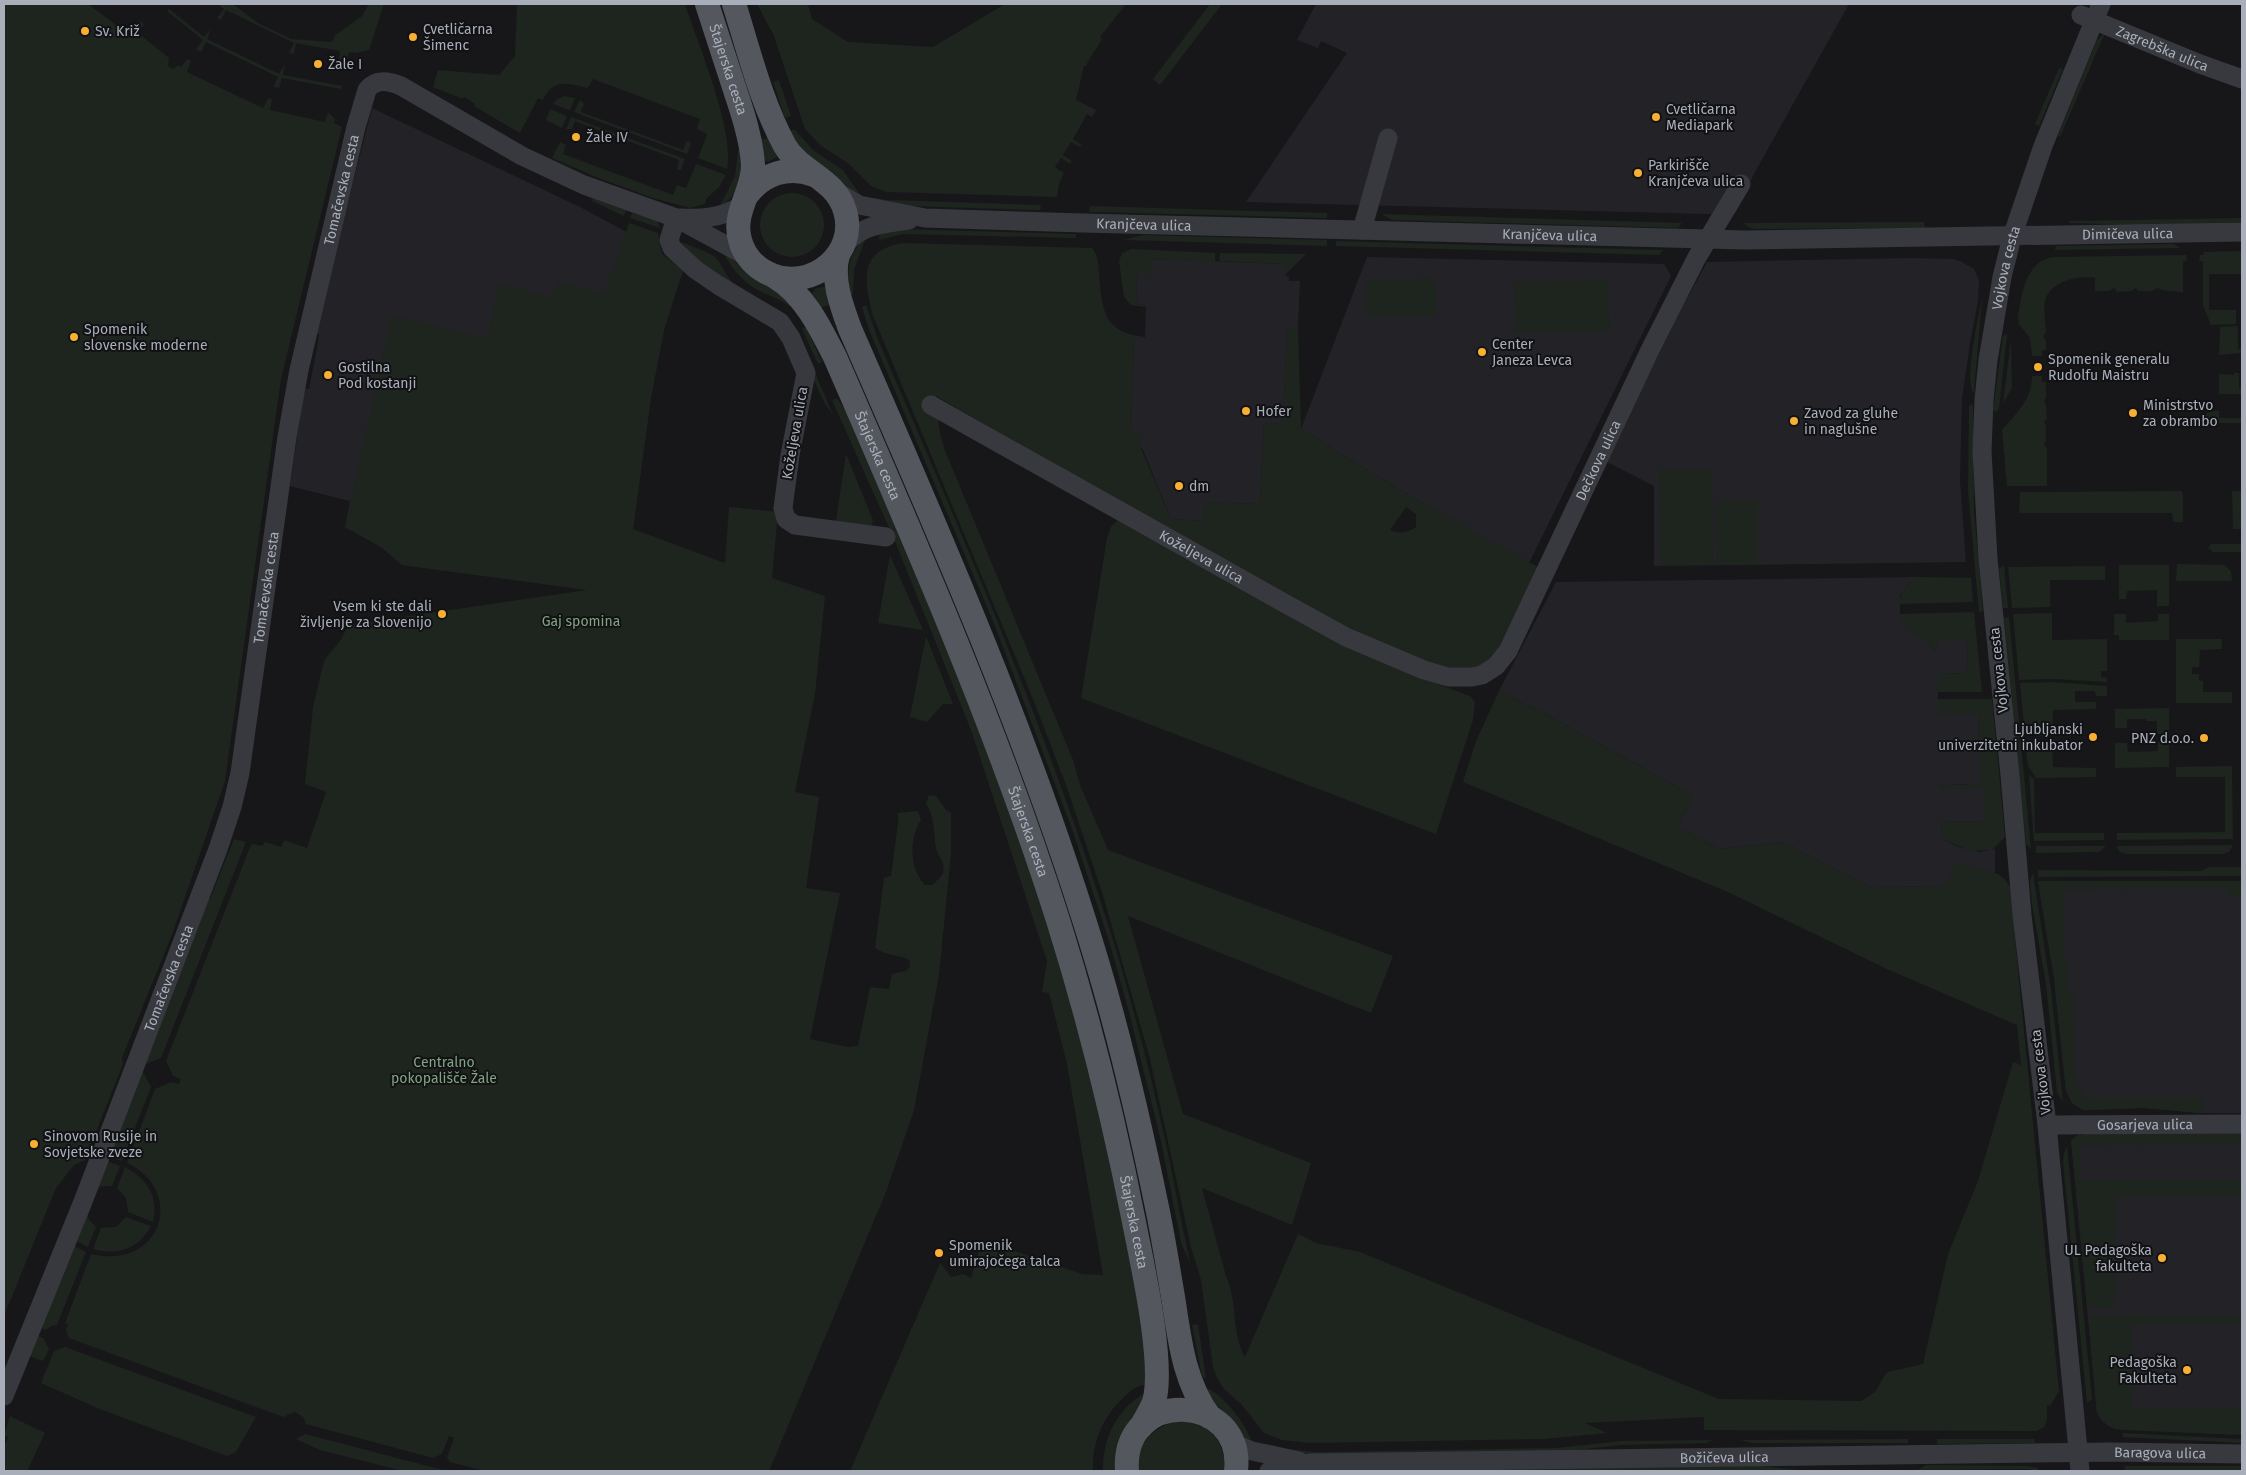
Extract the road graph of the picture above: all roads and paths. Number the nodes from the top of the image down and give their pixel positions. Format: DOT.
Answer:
graph roads {
  1 [pos="707,4"];
  2 [pos="734,4"];
  3 [pos="2092,13"];
  4 [pos="2242,80"];
  5 [pos="1388,138"];
  6 [pos="827,184"];
  7 [pos="1741,184"];
  8 [pos="744,200"];
  9 [pos="676,218"];
  10 [pos="925,218"];
  11 [pos="1362,230"];
  12 [pos="2242,232"];
  13 [pos="2012,237"];
  14 [pos="1708,239"];
  15 [pos="840,252"];
  16 [pos="748,257"];
  17 [pos="775,277"];
  18 [pos="931,405"];
  19 [pos="886,537"];
  20 [pos="1482,674"];
  21 [pos="2242,1124"];
  22 [pos="2047,1125"];
  23 [pos="4,1396"];
  24 [pos="1210,1417"];
  25 [pos="1141,1427"];
  26 [pos="1232,1443"];
  27 [pos="2242,1454"];
  28 [pos="2079,1462"];
  29 [pos="1310,1464"];
  30 [pos="1127,1471"];
  31 [pos="1236,1471"];
  32 [pos="1269,1471"];
  1 -- 8 [label="main road, Štajerska cesta"];
  2 -- 6 [label="main road, Štajerska cesta"];
  3 -- 4 [label="street, Zagrebška ulica"];
  3 -- 13 [label="street, Vojkova cesta"];
  5 -- 11 [label="street"];
  6 -- 8 [label="main road"];
  6 -- 10 [label="street, Kranjčeva ulica"];
  6 -- 15 [label="main road, Štajerska cesta"];
  7 -- 14 [label="street"];
  8 -- 9 [label="street, Tomačevska cesta"];
  8 -- 16 [label="main road, Štajerska cesta"];
  9 -- 16 [label="street, Tomačevska cesta"];
  9 -- 19 [label="street, Koželjeva ulica"];
  9 -- 23 [label="street, Tomačevska cesta"];
  10 -- 11 [label="street, Kranjčeva ulica"];
  10 -- 15 [label="street, Kranjčeva ulica"];
  11 -- 14 [label="street, Kranjčeva ulica"];
  12 -- 13 [label="street, Dimičeva ulica"];
  13 -- 14 [label="street, Kranjčeva ulica"];
  13 -- 22 [label="street, Vojkova cesta"];
  14 -- 20 [label="street, Dečkova ulica"];
  15 -- 17 [label="main road, Štajerska cesta"];
  15 -- 24 [label="main road, Štajerska cesta"];
  16 -- 17 [label="main road, Štajerska cesta"];
  17 -- 25 [label="main road, Štajerska cesta"];
  18 -- 20 [label="street, Koželjeva ulica"];
  21 -- 22 [label="street, Gosarjeva ulica"];
  22 -- 28 [label="street, Vojkova cesta"];
  24 -- 25 [label="main road, Štajerska cesta"];
  24 -- 26 [label="main road, Štajerska cesta"];
  25 -- 30 [label="main road, Štajerska cesta"];
  26 -- 29 [label="street, Božičeva ulica"];
  26 -- 31 [label="main road, Štajerska cesta"];
  27 -- 28 [label="street, Baragova ulica"];
  28 -- 29 [label="street, Božičeva ulica"];
  29 -- 32 [label="street, Božičeva ulica"];
}
